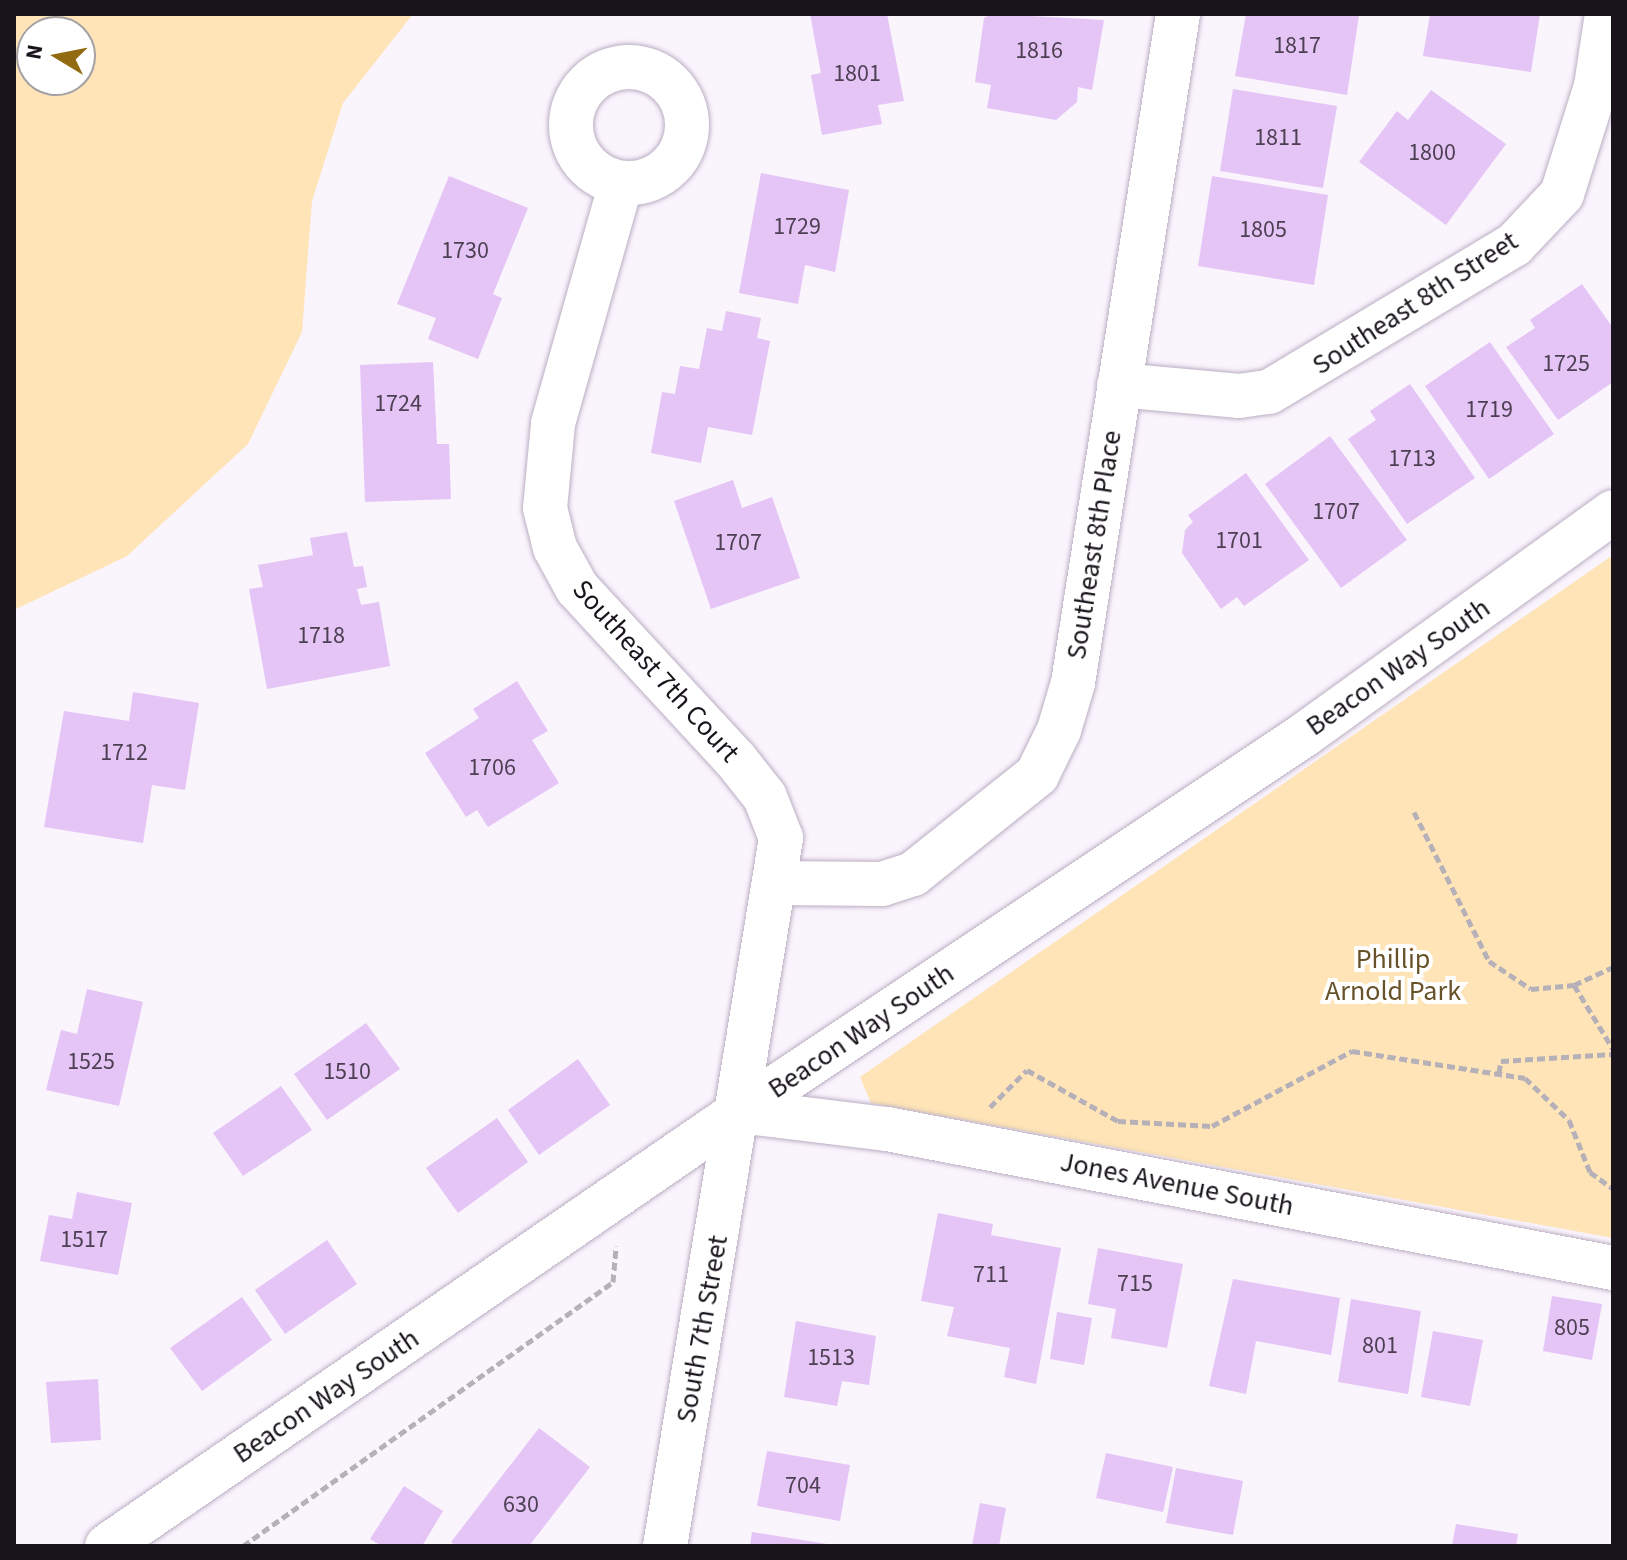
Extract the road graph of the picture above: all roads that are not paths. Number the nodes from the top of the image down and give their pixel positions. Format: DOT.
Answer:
graph roads {
  1 [pos="1178,14"];
  2 [pos="1607,14"];
  3 [pos="621,183"];
  4 [pos="1119,385"];
  5 [pos="1613,512"];
  6 [pos="775,883"];
  7 [pos="740,1111"];
  8 [pos="1613,1268"];
  9 [pos="107,1546"];
  10 [pos="665,1546"];
  1 -- 4 [label="street, Southeast 8th Place"];
  2 -- 4 [label="street, Southeast 8th Street"];
  3 -- 6 [label="street, Southeast 7th Court"];
  4 -- 6 [label="street, Southeast 8th Place"];
  5 -- 7 [label="street, Beacon Way South"];
  6 -- 7 [label="street, Southeast 7th Court"];
  7 -- 8 [label="street, Jones Avenue South"];
  7 -- 9 [label="street, Beacon Way South"];
  7 -- 10 [label="street, South 7th Street"];
}
